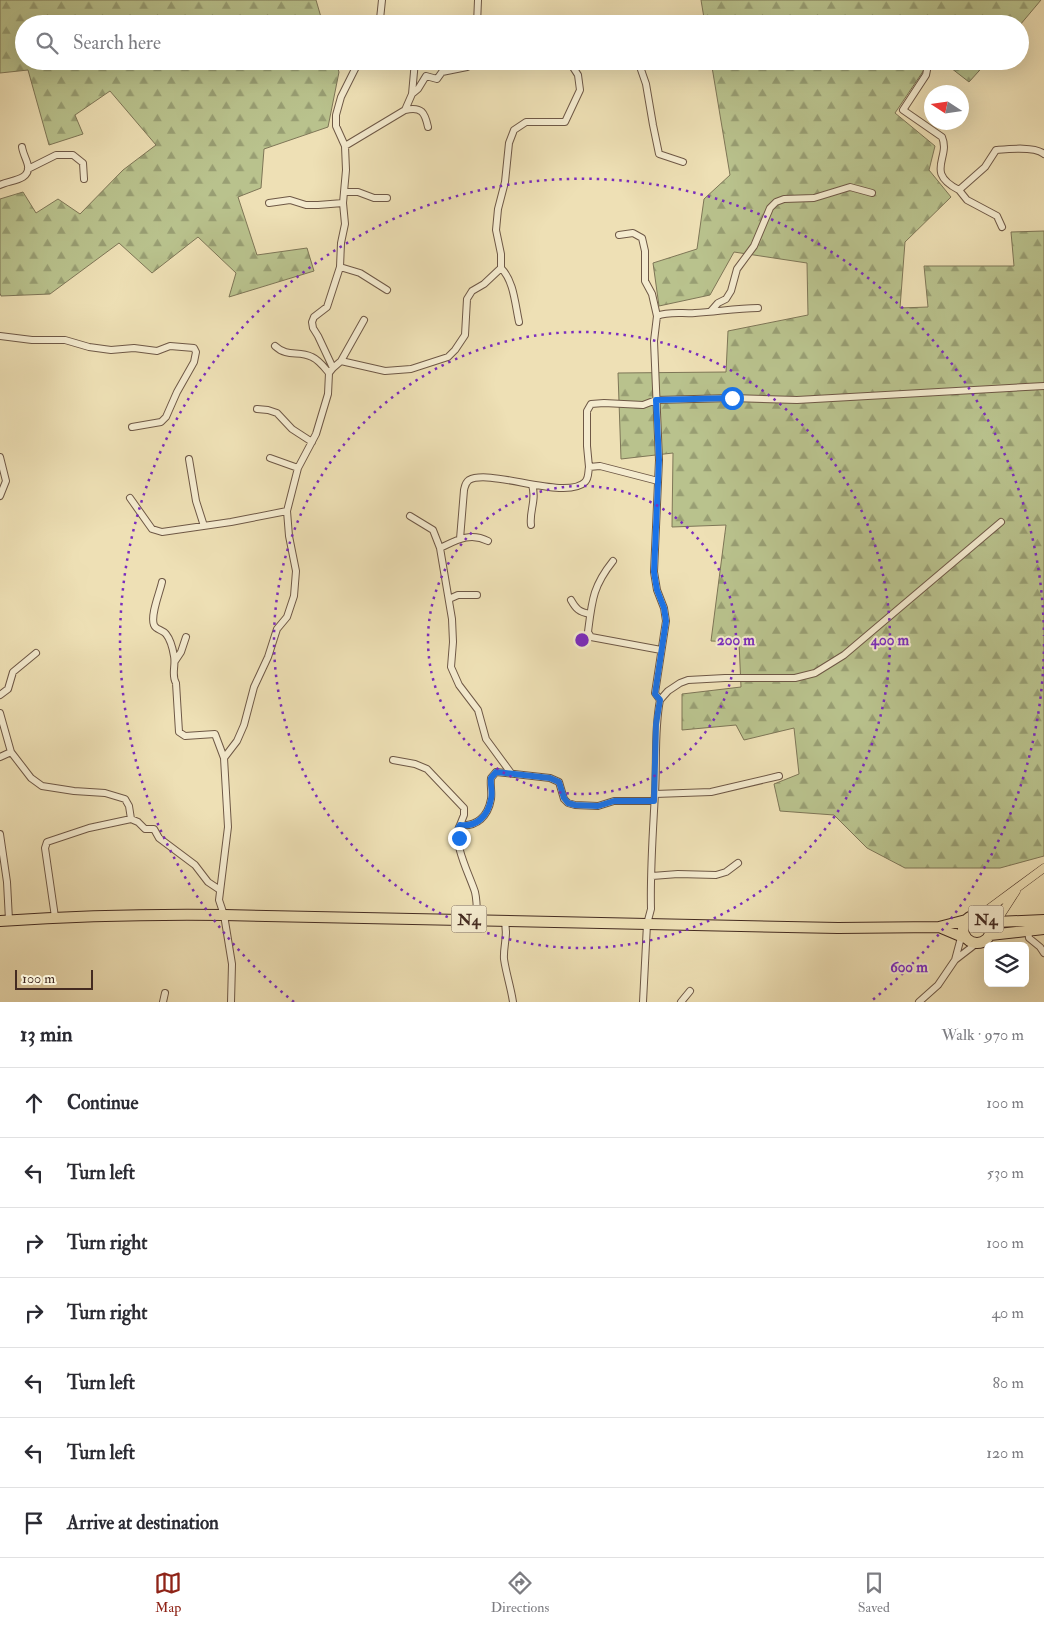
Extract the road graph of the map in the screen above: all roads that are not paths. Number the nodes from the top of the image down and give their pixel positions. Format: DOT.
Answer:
graph roads {
  1 [pos="382,0"];
  2 [pos="478,0"];
  3 [pos="380,15"];
  4 [pos="478,15"];
  5 [pos="354,70"];
  6 [pos="414,70"];
  7 [pos="452,70"];
  8 [pos="575,70"];
  9 [pos="641,70"];
  10 [pos="927,70"];
  11 [pos="412,94"];
  12 [pos="405,110"];
  13 [pos="428,127"];
  14 [pos="345,146"];
  15 [pos="22,147"];
  16 [pos="1044,154"];
  17 [pos="683,162"];
  18 [pos="28,169"];
  19 [pos="84,179"];
  20 [pos="0,185"];
  21 [pos="958,190"];
  22 [pos="344,192"];
  23 [pos="872,193"];
  24 [pos="387,198"];
  25 [pos="269,203"];
  26 [pos="343,203"];
  27 [pos="1002,227"];
  28 [pos="619,235"];
  29 [pos="340,267"];
  30 [pos="501,268"];
  31 [pos="387,290"];
  32 [pos="758,308"];
  33 [pos="712,311"];
  34 [pos="657,316"];
  35 [pos="364,320"];
  36 [pos="519,322"];
  37 [pos="0,336"];
  38 [pos="275,346"];
  39 [pos="340,361"];
  40 [pos="331,370"];
  41 [pos="1044,386"];
  42 [pos="656,400"];
  43 [pos="257,409"];
  44 [pos="132,427"];
  45 [pos="312,442"];
  46 [pos="0,457"];
  47 [pos="270,458"];
  48 [pos="189,459"];
  49 [pos="589,467"];
  50 [pos="298,468"];
  51 [pos="658,481"];
  52 [pos="532,485"];
  53 [pos="0,496"];
  54 [pos="130,498"];
  55 [pos="287,511"];
  56 [pos="410,516"];
  57 [pos="1001,522"];
  58 [pos="204,526"];
  59 [pos="531,526"];
  60 [pos="460,539"];
  61 [pos="488,541"];
  62 [pos="440,548"];
  63 [pos="613,560"];
  64 [pos="162,582"];
  65 [pos="477,595"];
  66 [pos="449,599"];
  67 [pos="571,600"];
  68 [pos="590,614"];
  69 [pos="186,637"];
  70 [pos="661,650"];
  71 [pos="36,654"];
  72 [pos="175,662"];
  73 [pos="0,694"];
  74 [pos="660,700"];
  75 [pos="0,713"];
  76 [pos="11,752"];
  77 [pos="0,757"];
  78 [pos="224,758"];
  79 [pos="393,760"];
  80 [pos="511,773"];
  81 [pos="779,776"];
  82 [pos="655,797"];
  83 [pos="131,819"];
  84 [pos="460,825"];
  85 [pos="0,834"];
  86 [pos="2,856"];
  87 [pos="738,863"];
  88 [pos="1044,868"];
  89 [pos="652,876"];
  90 [pos="220,890"];
  91 [pos="1017,890"];
  92 [pos="224,915"];
  93 [pos="54,917"];
  94 [pos="477,919"];
  95 [pos="504,920"];
  96 [pos="1044,920"];
  97 [pos="5,921"];
  98 [pos="646,924"];
  99 [pos="989,924"];
  100 [pos="939,927"];
  101 [pos="1044,928"];
  102 [pos="1028,930"];
  103 [pos="964,931"];
  104 [pos="977,943"];
  105 [pos="1044,953"];
  106 [pos="955,960"];
  107 [pos="690,991"];
  108 [pos="165,993"];
  109 [pos="163,1002"];
  110 [pos="231,1002"];
  111 [pos="513,1002"];
  112 [pos="644,1002"];
  113 [pos="681,1002"];
  114 [pos="919,1002"];
  1 -- 3 [label="street"];
  2 -- 4 [label="street"];
  5 -- 14 [label="street"];
  6 -- 11 [label="street"];
  7 -- 11 [label="street"];
  8 -- 30 [label="street"];
  9 -- 17 [label="street"];
  10 -- 21 [label="street"];
  11 -- 12 [label="street"];
  12 -- 13 [label="street"];
  12 -- 14 [label="street"];
  14 -- 22 [label="street"];
  15 -- 18 [label="street"];
  16 -- 21 [label="street"];
  18 -- 19 [label="street"];
  18 -- 20 [label="street"];
  21 -- 27 [label="street"];
  22 -- 24 [label="street"];
  22 -- 26 [label="street"];
  23 -- 33 [label="street"];
  25 -- 26 [label="street"];
  26 -- 29 [label="street"];
  28 -- 34 [label="street"];
  29 -- 31 [label="street"];
  29 -- 40 [label="street"];
  30 -- 36 [label="street"];
  30 -- 39 [label="street"];
  32 -- 33 [label="street"];
  33 -- 34 [label="street"];
  34 -- 42 [label="street"];
  35 -- 39 [label="street"];
  37 -- 44 [label="street"];
  38 -- 40 [label="street"];
  39 -- 40 [label="street"];
  40 -- 45 [label="street"];
  41 -- 42 [label="street"];
  42 -- 49 [label="street"];
  42 -- 51 [label="street"];
  43 -- 45 [label="street"];
  45 -- 50 [label="street"];
  46 -- 53 [label="street"];
  47 -- 50 [label="street"];
  48 -- 58 [label="street"];
  49 -- 51 [label="street"];
  49 -- 52 [label="street"];
  50 -- 55 [label="street"];
  51 -- 70 [label="street"];
  52 -- 59 [label="street"];
  52 -- 60 [label="street"];
  54 -- 58 [label="street"];
  55 -- 58 [label="street"];
  55 -- 78 [label="street"];
  56 -- 62 [label="street"];
  57 -- 74 [label="street"];
  60 -- 61 [label="street"];
  60 -- 62 [label="street"];
  62 -- 66 [label="street"];
  63 -- 68 [label="street"];
  64 -- 72 [label="street"];
  65 -- 66 [label="street"];
  66 -- 80 [label="street"];
  67 -- 68 [label="street"];
  68 -- 70 [label="street"];
  69 -- 72 [label="street"];
  70 -- 74 [label="street"];
  71 -- 73 [label="street"];
  72 -- 78 [label="street"];
  74 -- 82 [label="street"];
  75 -- 76 [label="street"];
  76 -- 77 [label="street"];
  76 -- 83 [label="street"];
  78 -- 90 [label="street"];
  79 -- 84 [label="street"];
  80 -- 82 [label="street"];
  80 -- 84 [label="street"];
  81 -- 82 [label="street"];
  82 -- 89 [label="street"];
  83 -- 90 [label="street"];
  83 -- 93 [label="street"];
  84 -- 94 [label="street"];
  85 -- 86 [label="street"];
  86 -- 97 [label="street"];
  87 -- 89 [label="street"];
  88 -- 91 [label="main road"];
  89 -- 98 [label="street"];
  90 -- 92 [label="street"];
  91 -- 99 [label="main road"];
  91 -- 99 [label="main road"];
  92 -- 93 [label="highway, N4"];
  92 -- 94 [label="highway, N4"];
  92 -- 110 [label="street"];
  93 -- 97 [label="highway, N4"];
  94 -- 95 [label="highway, N4"];
  95 -- 98 [label="highway, N4"];
  95 -- 111 [label="street"];
  96 -- 99 [label="highway, N4"];
  98 -- 100 [label="highway, N4"];
  98 -- 112 [label="street"];
  99 -- 102 [label="highway, N4"];
  99 -- 103 [label="highway, N4"];
  99 -- 104 [label="highway, N4"];
  100 -- 103 [label="highway, N4"];
  100 -- 103 [label="highway, N4"];
  101 -- 102 [label="highway, N4"];
  102 -- 105 [label="street"];
  103 -- 104 [label="highway, N4"];
  103 -- 106 [label="street"];
  104 -- 106 [label="street"];
  106 -- 114 [label="street"];
  107 -- 113 [label="street"];
  108 -- 109 [label="street"];
}
